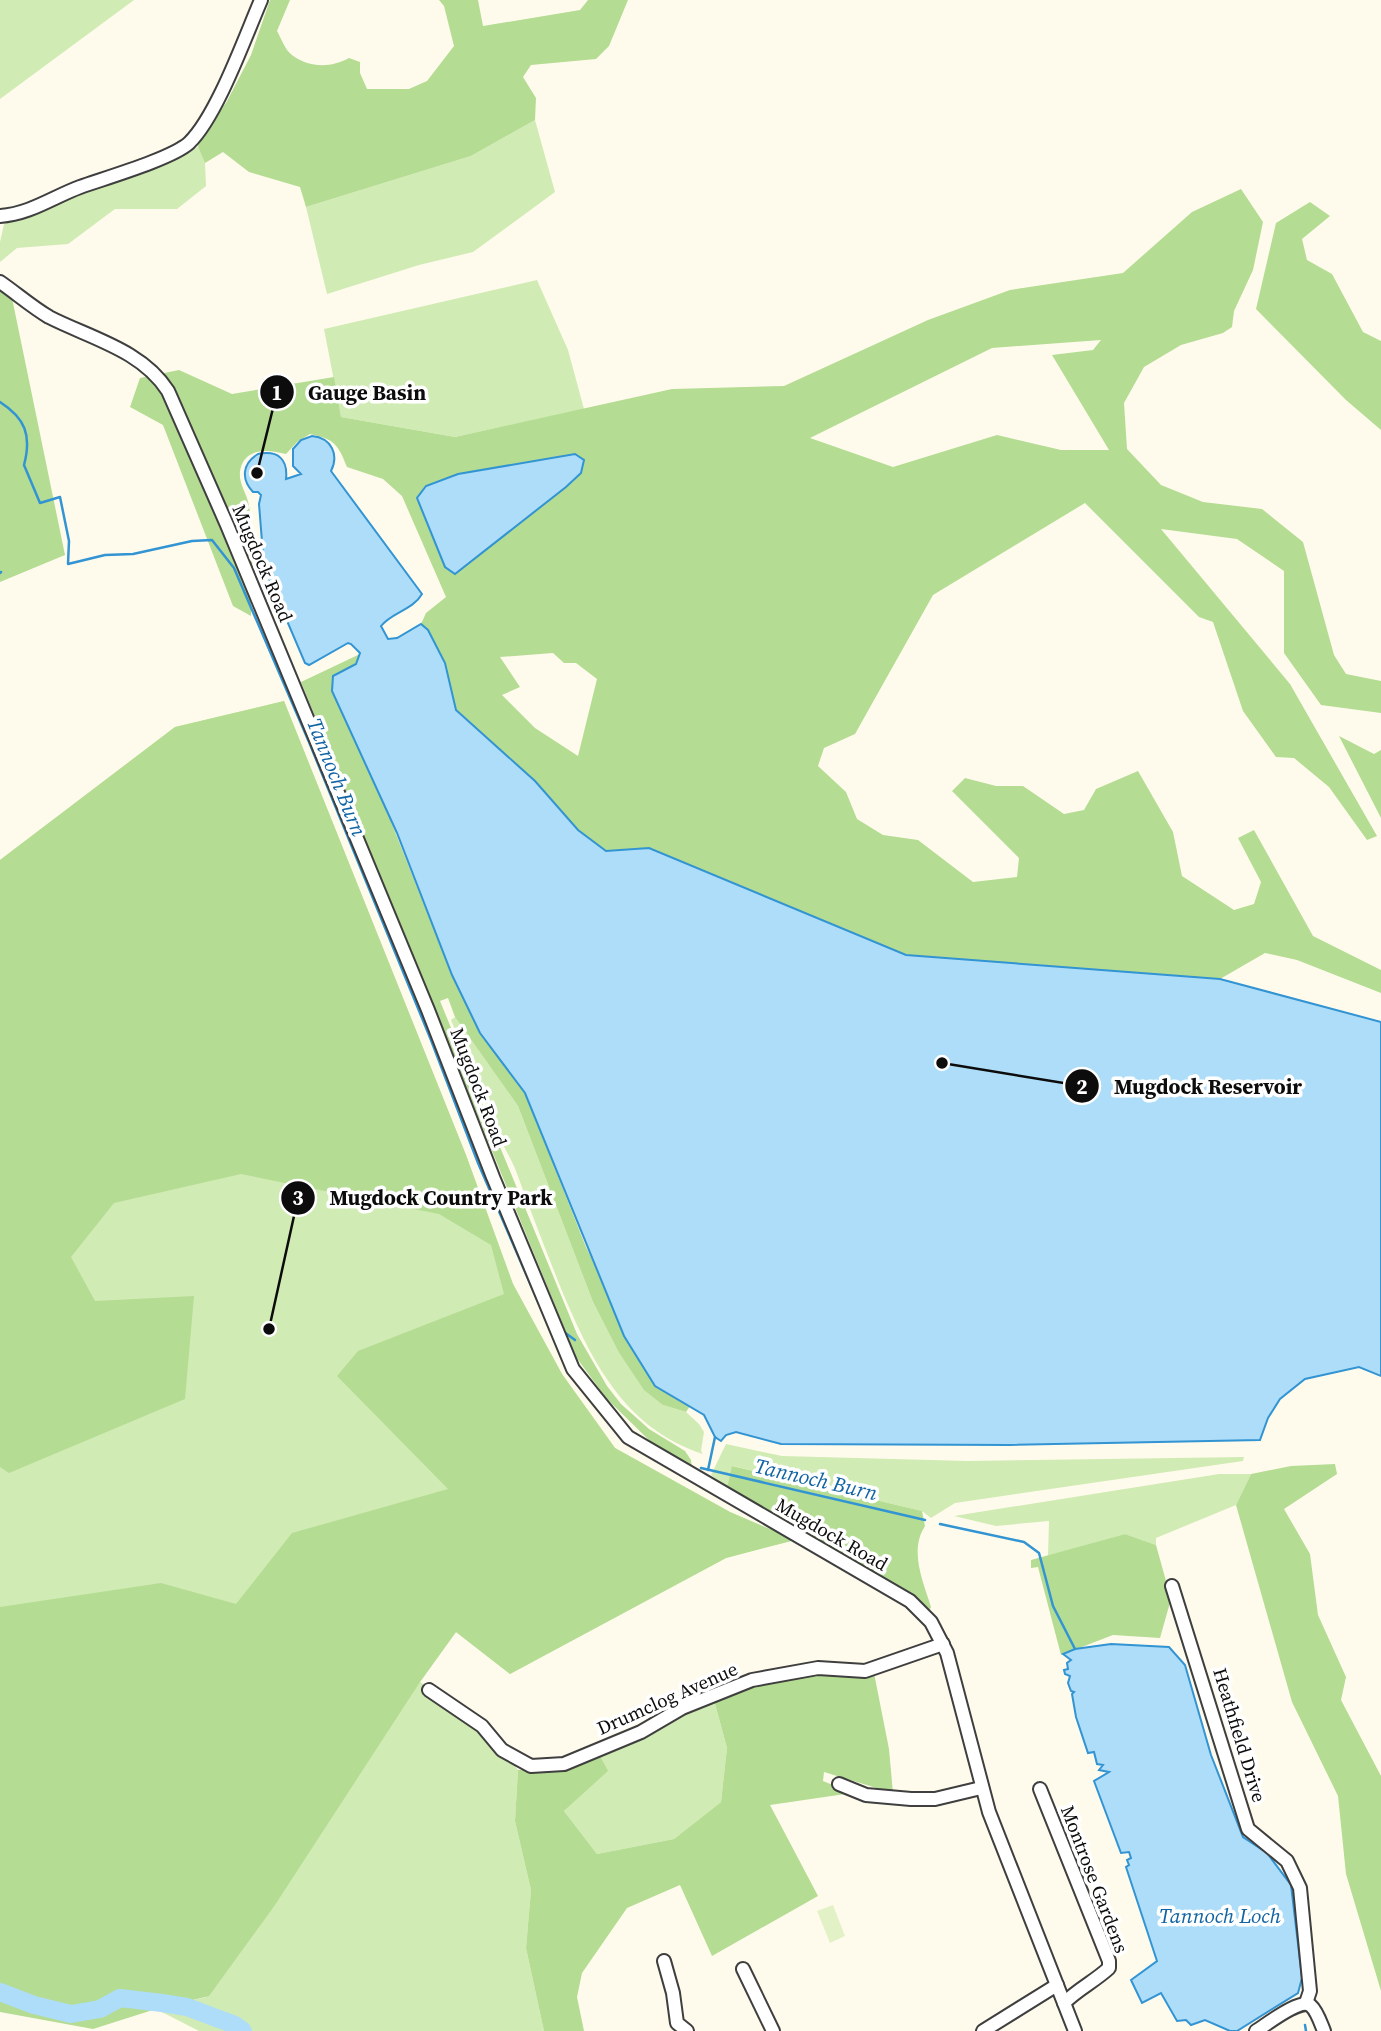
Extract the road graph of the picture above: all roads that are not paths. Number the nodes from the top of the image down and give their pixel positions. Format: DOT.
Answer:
graph roads {
  1 [pos="261,0"];
  2 [pos="0,216"];
  3 [pos="0,282"];
  4 [pos="1172,1586"];
  5 [pos="943,1644"];
  6 [pos="429,1690"];
  7 [pos="839,1784"];
  8 [pos="981,1788"];
  9 [pos="1040,1789"];
  10 [pos="664,1961"];
  11 [pos="743,1969"];
  12 [pos="1057,1985"];
  13 [pos="1064,2003"];
  14 [pos="1306,2003"];
  15 [pos="687,2031"];
  16 [pos="773,2031"];
  17 [pos="982,2031"];
  18 [pos="1075,2031"];
  19 [pos="1256,2031"];
  20 [pos="1324,2031"];
  1 -- 2 [label="street"];
  3 -- 5 [label="street, Mugdock Road"];
  4 -- 14 [label="street, Heathfield Drive"];
  5 -- 6 [label="street, Drumclog Avenue"];
  5 -- 8 [label="street, Mugdock Road"];
  7 -- 8 [label="street"];
  8 -- 12 [label="street, Mugdock Road"];
  9 -- 13 [label="street, Montrose Gardens"];
  10 -- 15 [label="street"];
  11 -- 16 [label="street"];
  12 -- 13 [label="street, Mugdock Road"];
  12 -- 17 [label="street"];
  13 -- 18 [label="street, Mugdock Road"];
  14 -- 19 [label="street"];
  14 -- 20 [label="street"];
}
